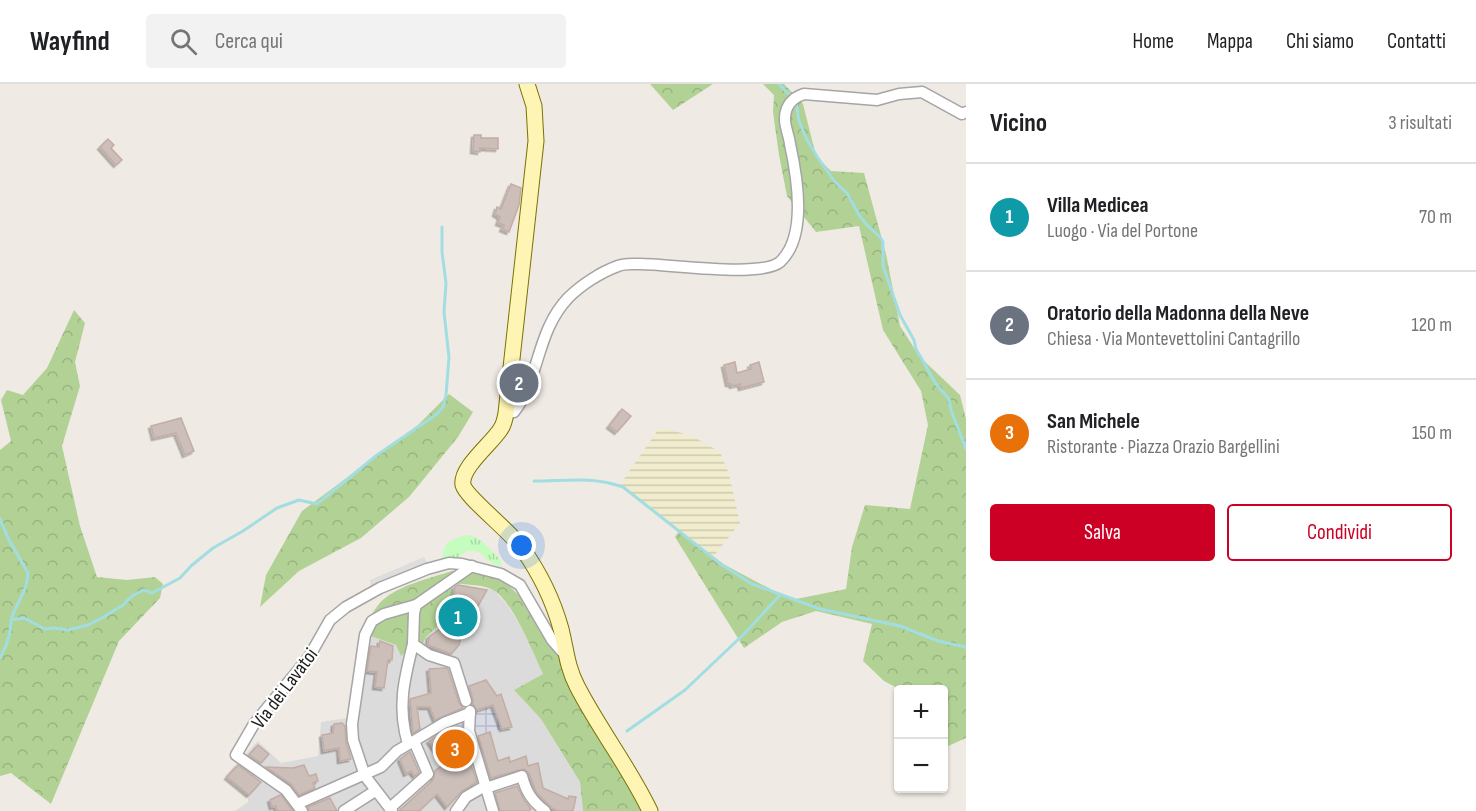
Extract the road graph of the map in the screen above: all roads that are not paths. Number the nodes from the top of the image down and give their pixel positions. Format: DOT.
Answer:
graph roads {
  1 [pos="527,84"];
  2 [pos="966,112"];
  3 [pos="506,413"];
  4 [pos="472,566"];
  5 [pos="416,604"];
  6 [pos="414,644"];
  7 [pos="565,656"];
  8 [pos="469,709"];
  9 [pos="411,743"];
  10 [pos="365,776"];
  11 [pos="484,784"];
  12 [pos="375,791"];
  13 [pos="299,808"];
  14 [pos="391,809"];
  15 [pos="344,811"];
  16 [pos="456,811"];
  17 [pos="493,811"];
  18 [pos="545,811"];
  19 [pos="650,811"];
  1 -- 3 [label="street"];
  2 -- 3 [label="street"];
  3 -- 7 [label="street"];
  4 -- 5 [label="street"];
  4 -- 7 [label="street"];
  4 -- 13 [label="street, Via dei Lavatoi"];
  5 -- 6 [label="street"];
  5 -- 10 [label="street"];
  6 -- 8 [label="street"];
  6 -- 9 [label="street"];
  7 -- 19 [label="street"];
  8 -- 9 [label="street"];
  8 -- 11 [label="street"];
  9 -- 10 [label="street"];
  9 -- 14 [label="street"];
  10 -- 12 [label="street"];
  10 -- 13 [label="street"];
  11 -- 16 [label="street"];
  11 -- 17 [label="street"];
  11 -- 18 [label="street"];
  12 -- 14 [label="street"];
  12 -- 15 [label="street"];
}
